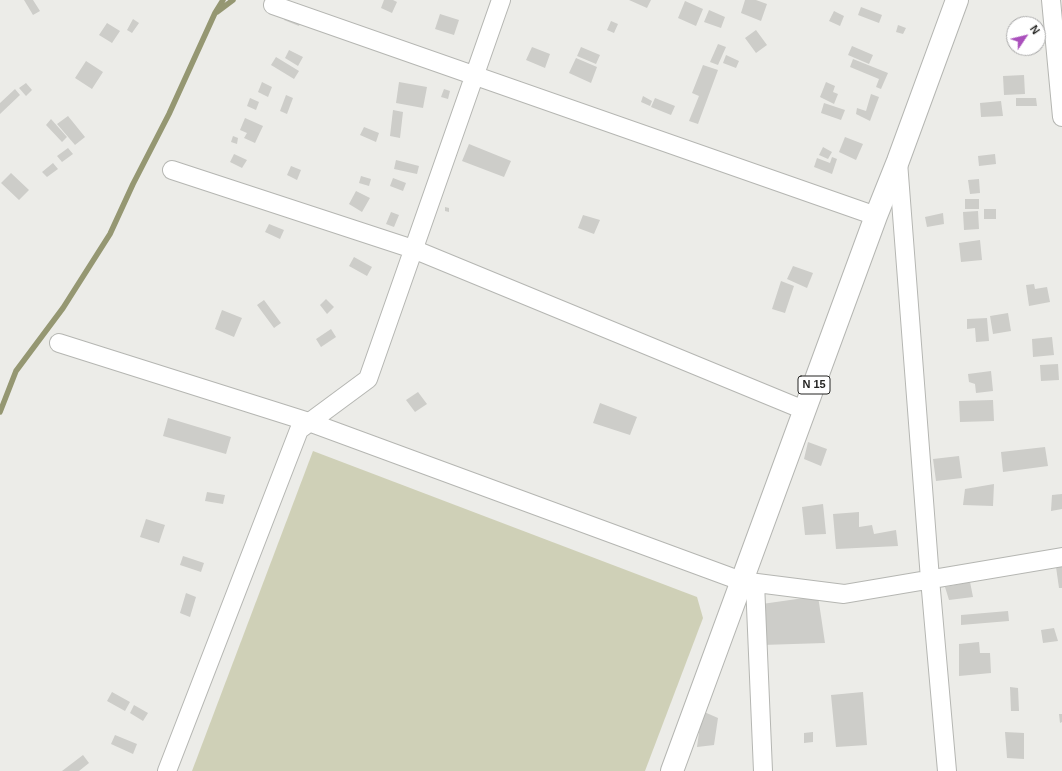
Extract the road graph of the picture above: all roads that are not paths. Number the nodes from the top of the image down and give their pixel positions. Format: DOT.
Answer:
graph roads {
  1 [pos="501,0"];
  2 [pos="957,0"];
  3 [pos="1052,0"];
  4 [pos="273,5"];
  5 [pos="474,75"];
  6 [pos="1062,117"];
  7 [pos="898,161"];
  8 [pos="172,170"];
  9 [pos="876,216"];
  10 [pos="413,249"];
  11 [pos="59,343"];
  12 [pos="804,410"];
  13 [pos="309,422"];
  14 [pos="1062,556"];
  15 [pos="930,579"];
  16 [pos="748,582"];
  17 [pos="167,771"];
  18 [pos="672,771"];
  19 [pos="763,771"];
  20 [pos="947,771"];
  1 -- 5 [label="street"];
  2 -- 7 [label="main road, N 15"];
  3 -- 6 [label="street"];
  4 -- 5 [label="street"];
  5 -- 9 [label="street"];
  5 -- 10 [label="street"];
  7 -- 9 [label="main road, N 15"];
  7 -- 15 [label="street"];
  8 -- 10 [label="street"];
  9 -- 12 [label="main road, N 15"];
  10 -- 12 [label="street"];
  10 -- 13 [label="street"];
  11 -- 13 [label="street"];
  12 -- 16 [label="main road, N 15"];
  13 -- 16 [label="street"];
  13 -- 17 [label="street"];
  14 -- 15 [label="street"];
  15 -- 16 [label="street"];
  15 -- 20 [label="street"];
  16 -- 18 [label="main road, N 15"];
  16 -- 19 [label="street"];
}
